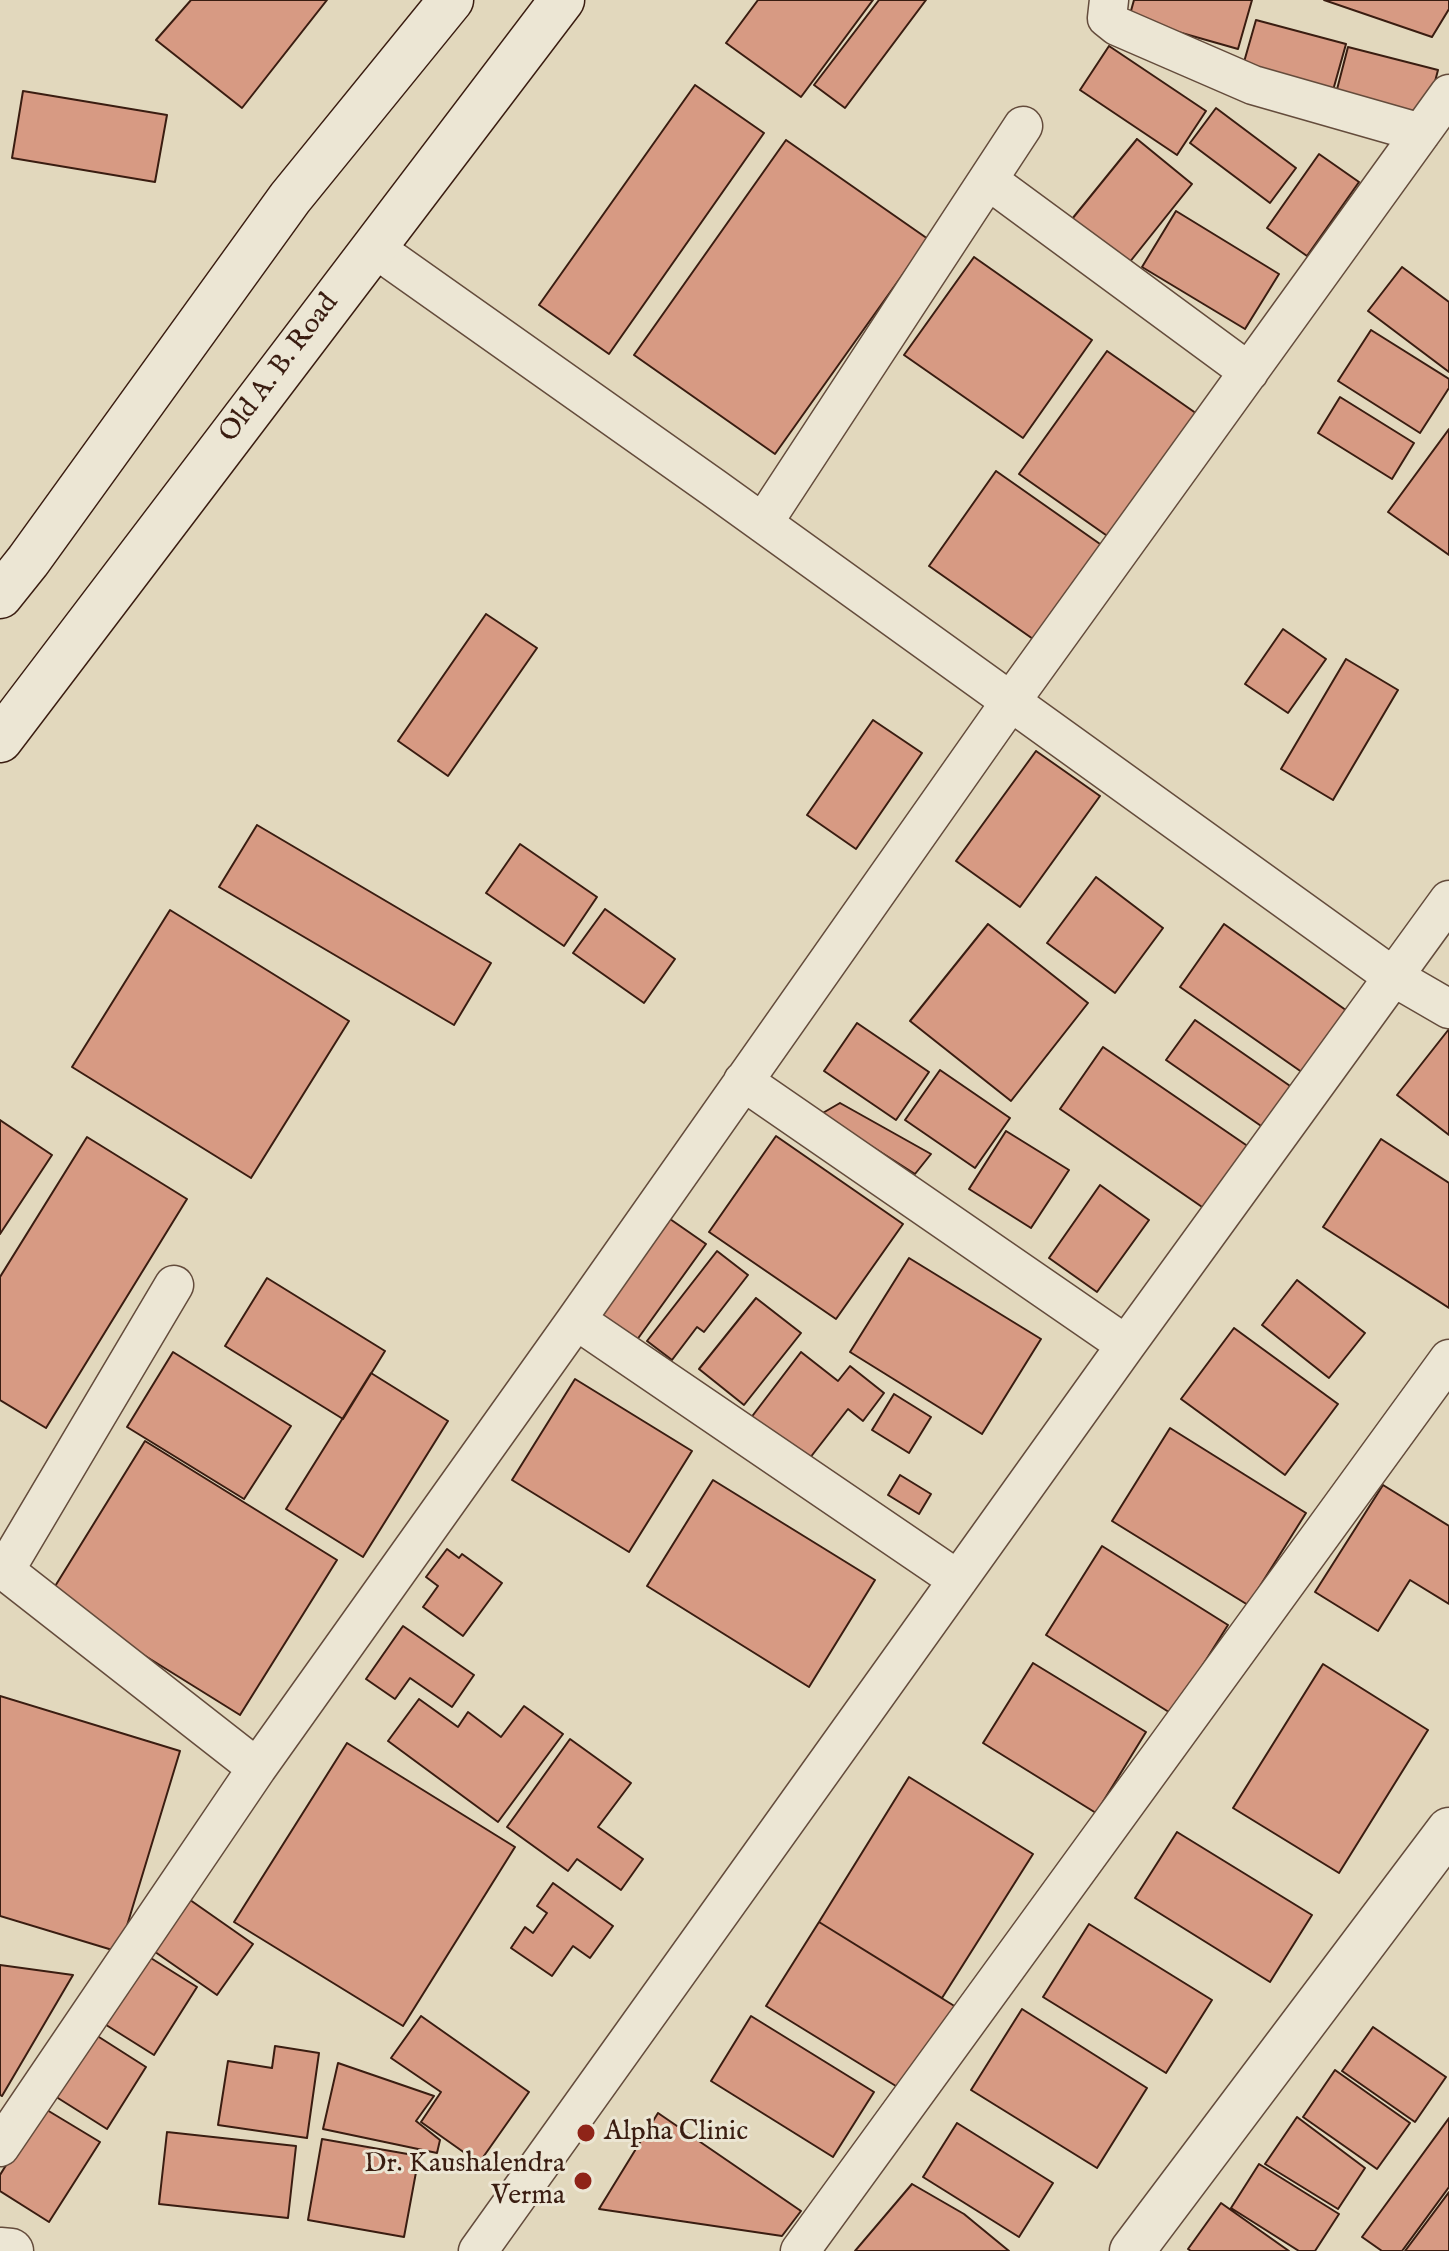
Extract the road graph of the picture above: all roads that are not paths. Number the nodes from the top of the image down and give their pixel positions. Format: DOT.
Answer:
graph roads {
  1 [pos="451,0"];
  2 [pos="562,0"];
  3 [pos="1109,0"];
  4 [pos="1449,94"];
  5 [pos="1023,126"];
  6 [pos="1421,133"];
  7 [pos="988,180"];
  8 [pos="373,247"];
  9 [pos="1249,372"];
  10 [pos="763,523"];
  11 [pos="0,596"];
  12 [pos="1011,701"];
  13 [pos="0,740"];
  14 [pos="1449,900"];
  15 [pos="1392,976"];
  16 [pos="1449,1009"];
  17 [pos="743,1081"];
  18 [pos="174,1285"];
  19 [pos="576,1320"];
  20 [pos="1126,1345"];
  21 [pos="1449,1359"];
  22 [pos="3,1569"];
  23 [pos="958,1580"];
  24 [pos="257,1768"];
  25 [pos="1449,1830"];
  26 [pos="0,2147"];
  27 [pos="0,2250"];
  28 [pos="11,2251"];
  29 [pos="478,2251"];
  30 [pos="800,2251"];
  31 [pos="1132,2251"];
  1 -- 11 [label="main road"];
  2 -- 8 [label="main road, Old A. B. Road"];
  3 -- 6 [label="street"];
  4 -- 6 [label="street"];
  5 -- 7 [label="street"];
  6 -- 9 [label="street"];
  7 -- 9 [label="street"];
  7 -- 10 [label="street"];
  8 -- 10 [label="street"];
  8 -- 13 [label="main road, Old A. B. Road"];
  9 -- 12 [label="street"];
  10 -- 12 [label="street"];
  12 -- 15 [label="street"];
  12 -- 17 [label="street"];
  14 -- 15 [label="street"];
  15 -- 16 [label="street"];
  15 -- 20 [label="street"];
  17 -- 19 [label="street"];
  17 -- 20 [label="street"];
  18 -- 22 [label="street"];
  19 -- 23 [label="street"];
  19 -- 24 [label="street"];
  20 -- 23 [label="street"];
  21 -- 30 [label="street"];
  22 -- 24 [label="street"];
  23 -- 29 [label="street"];
  24 -- 26 [label="street"];
  25 -- 31 [label="main road"];
  27 -- 28 [label="main road"];
}
